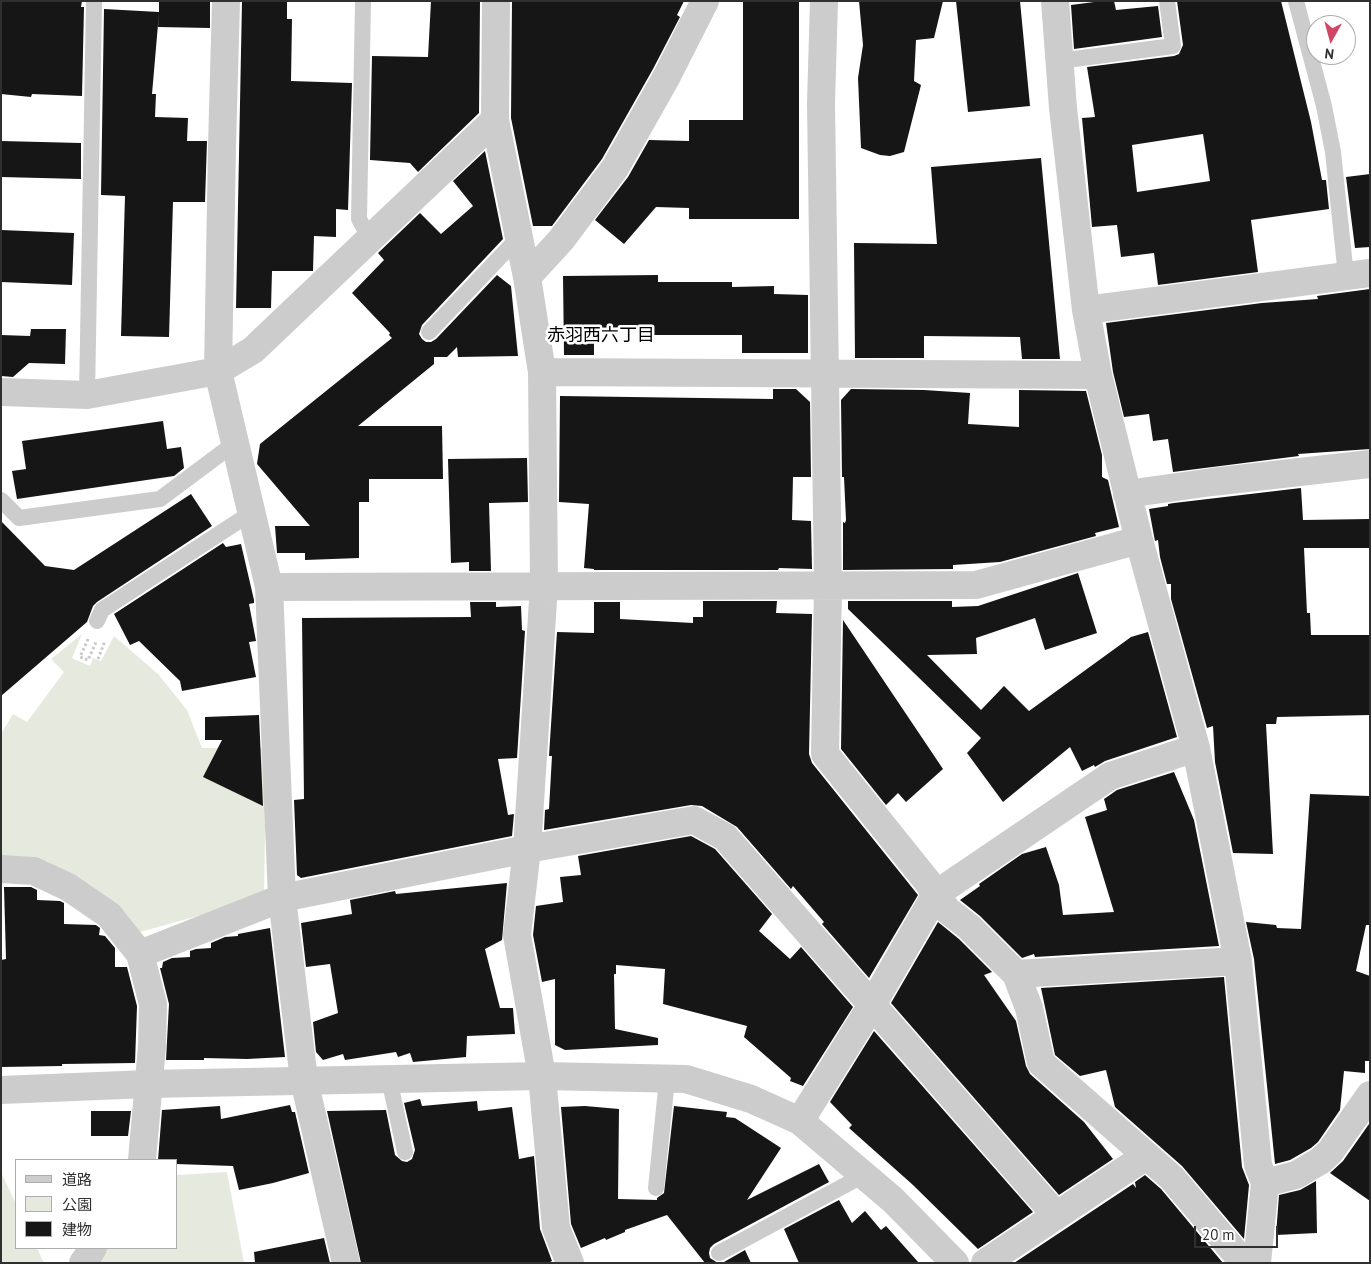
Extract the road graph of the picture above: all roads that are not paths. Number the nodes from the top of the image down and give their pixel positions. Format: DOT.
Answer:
graph roads {
  1 [pos="94,1"];
  2 [pos="226,1"];
  3 [pos="363,1"];
  4 [pos="496,1"];
  5 [pos="705,1"];
  6 [pos="824,1"];
  7 [pos="1055,1"];
  8 [pos="1167,1"];
  9 [pos="1296,1"];
  10 [pos="1059,61"];
  11 [pos="495,120"];
  12 [pos="519,237"];
  13 [pos="370,239"];
  14 [pos="1358,274"];
  15 [pos="527,277"];
  16 [pos="1086,310"];
  17 [pos="429,332"];
  18 [pos="218,370"];
  19 [pos="542,372"];
  20 [pos="825,374"];
  21 [pos="1098,375"];
  22 [pos="1,392"];
  23 [pos="87,395"];
  24 [pos="235,443"];
  25 [pos="1370,464"];
  26 [pos="1127,494"];
  27 [pos="1,500"];
  28 [pos="252,513"];
  29 [pos="1139,540"];
  30 [pos="544,585"];
  31 [pos="828,585"];
  32 [pos="269,587"];
  33 [pos="97,621"];
  34 [pos="1196,748"];
  35 [pos="527,849"];
  36 [pos="1,869"];
  37 [pos="936,894"];
  38 [pos="282,898"];
  39 [pos="140,954"];
  40 [pos="1238,960"];
  41 [pos="1016,974"];
  42 [pos="872,1005"];
  43 [pos="542,1076"];
  44 [pos="389,1079"];
  45 [pos="667,1079"];
  46 [pos="304,1080"];
  47 [pos="148,1084"];
  48 [pos="1,1090"];
  49 [pos="1370,1095"];
  50 [pos="800,1121"];
  51 [pos="405,1152"];
  52 [pos="1146,1156"];
  53 [pos="142,1159"];
  54 [pos="864,1175"];
  55 [pos="1265,1183"];
  56 [pos="656,1188"];
  57 [pos="1056,1215"];
  58 [pos="92,1249"];
  59 [pos="719,1254"];
  60 [pos="83,1263"];
  61 [pos="346,1263"];
  62 [pos="570,1263"];
  63 [pos="955,1263"];
  64 [pos="985,1263"];
  65 [pos="1244,1263"];
  66 [pos="1257,1263"];
  1 -- 23 [label="lane"];
  2 -- 18 [label="street"];
  3 -- 13 [label="lane"];
  4 -- 11 [label="street"];
  5 -- 15 [label="street"];
  6 -- 20 [label="street"];
  7 -- 10 [label="street"];
  8 -- 10 [label="lane"];
  9 -- 14 [label="lane"];
  10 -- 16 [label="street"];
  11 -- 12 [label="street"];
  11 -- 13 [label="street"];
  12 -- 15 [label="street"];
  12 -- 17 [label="lane"];
  13 -- 18 [label="street"];
  14 -- 16 [label="street"];
  15 -- 19 [label="street"];
  16 -- 21 [label="street"];
  18 -- 23 [label="street"];
  18 -- 24 [label="street"];
  19 -- 20 [label="street"];
  19 -- 30 [label="street"];
  20 -- 21 [label="street"];
  20 -- 31 [label="street"];
  21 -- 26 [label="street"];
  22 -- 23 [label="street"];
  24 -- 27 [label="lane"];
  24 -- 28 [label="street"];
  25 -- 26 [label="street"];
  26 -- 29 [label="street"];
  28 -- 32 [label="street"];
  28 -- 33 [label="lane"];
  29 -- 31 [label="street"];
  29 -- 34 [label="street"];
  30 -- 31 [label="street"];
  30 -- 32 [label="street"];
  30 -- 35 [label="street"];
  31 -- 37 [label="street"];
  32 -- 38 [label="street"];
  34 -- 37 [label="street"];
  34 -- 40 [label="street"];
  35 -- 38 [label="street"];
  35 -- 42 [label="street"];
  35 -- 43 [label="street"];
  36 -- 39 [label="street"];
  37 -- 41 [label="street"];
  37 -- 42 [label="street"];
  38 -- 39 [label="street"];
  38 -- 46 [label="street"];
  39 -- 47 [label="street"];
  40 -- 41 [label="street"];
  40 -- 55 [label="street"];
  41 -- 52 [label="street"];
  42 -- 50 [label="street"];
  42 -- 57 [label="street"];
  43 -- 44 [label="street"];
  43 -- 45 [label="street"];
  43 -- 62 [label="street"];
  44 -- 46 [label="street"];
  44 -- 51 [label="lane"];
  45 -- 50 [label="street"];
  45 -- 56 [label="lane"];
  46 -- 47 [label="street"];
  46 -- 61 [label="street"];
  47 -- 48 [label="street"];
  47 -- 53 [label="street"];
  49 -- 55 [label="street"];
  50 -- 54 [label="street"];
  52 -- 57 [label="street"];
  52 -- 65 [label="street"];
  54 -- 59 [label="lane"];
  54 -- 63 [label="street"];
  55 -- 66 [label="street"];
  57 -- 64 [label="street"];
  58 -- 60 [label="street"];
}
